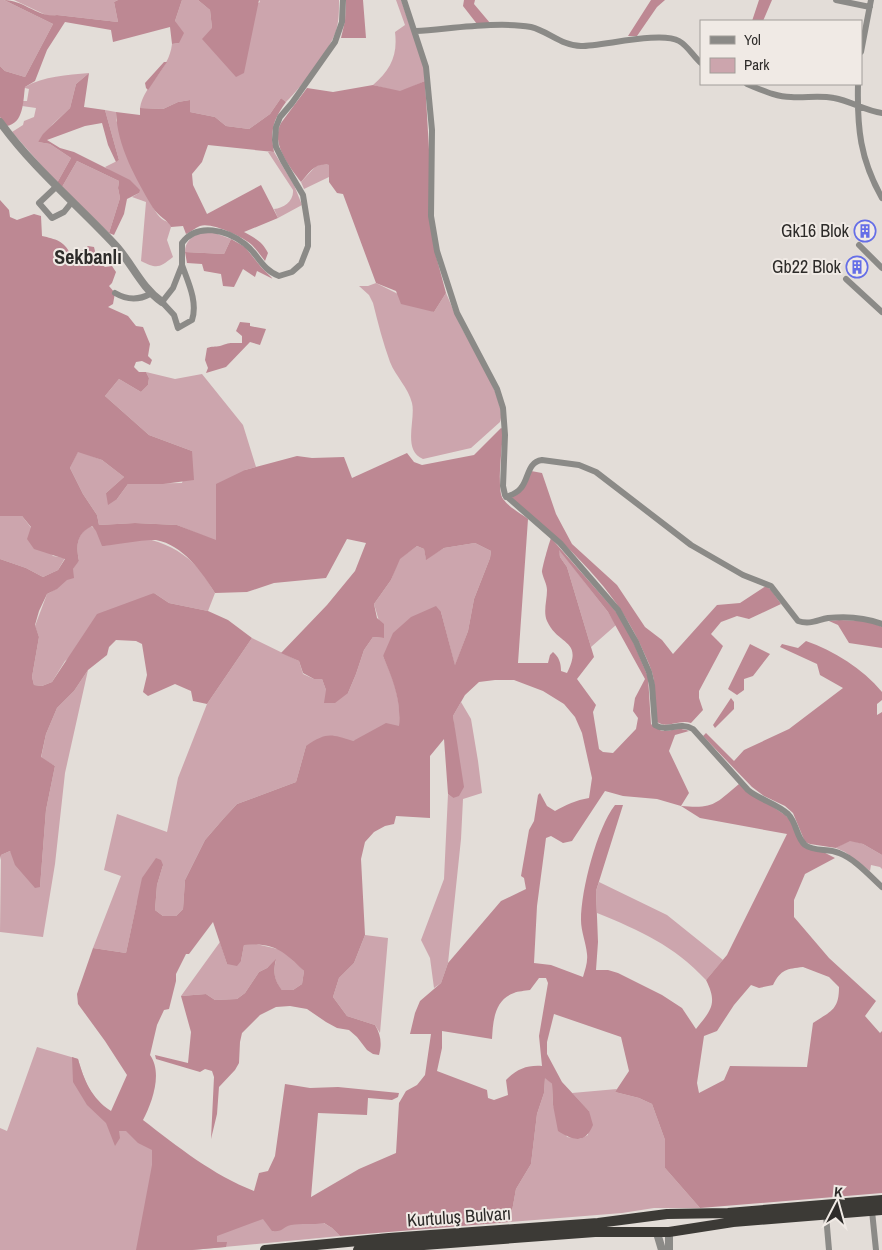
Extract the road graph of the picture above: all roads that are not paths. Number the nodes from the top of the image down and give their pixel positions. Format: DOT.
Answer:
graph roads {
  1 [pos="343,0"];
  2 [pos="404,0"];
  3 [pos="836,0"];
  4 [pos="870,3"];
  5 [pos="416,31"];
  6 [pos="862,47"];
  7 [pos="700,62"];
  8 [pos="750,85"];
  9 [pos="858,85"];
  10 [pos="858,106"];
  11 [pos="882,113"];
  12 [pos="0,122"];
  13 [pos="57,186"];
  14 [pos="882,198"];
  15 [pos="72,202"];
  16 [pos="859,245"];
  17 [pos="182,265"];
  18 [pos="882,268"];
  19 [pos="846,279"];
  20 [pos="116,293"];
  21 [pos="150,294"];
  22 [pos="162,302"];
  23 [pos="882,312"];
  24 [pos="506,497"];
  25 [pos="882,624"];
  26 [pos="882,886"];
  27 [pos="882,1200"];
  28 [pos="877,1210"];
  29 [pos="667,1214"];
  30 [pos="826,1215"];
  31 [pos="656,1216"];
  32 [pos="669,1232"];
  33 [pos="657,1233"];
  34 [pos="264,1250"];
  35 [pos="358,1250"];
  36 [pos="662,1250"];
  37 [pos="669,1250"];
  38 [pos="828,1250"];
  39 [pos="876,1250"];
  1 -- 17 [label="street"];
  2 -- 5 [label="street"];
  3 -- 4 [label="street"];
  4 -- 6 [label="street"];
  5 -- 7 [label="street"];
  5 -- 24 [label="street"];
  8 -- 10 [label="street"];
  9 -- 10 [label="street"];
  10 -- 11 [label="street"];
  10 -- 14 [label="street"];
  12 -- 13 [label="street"];
  13 -- 15 [label="street"];
  13 -- 15 [label="street"];
  15 -- 21 [label="street"];
  16 -- 18 [label="street"];
  17 -- 22 [label="street"];
  17 -- 22 [label="street"];
  19 -- 23 [label="street"];
  20 -- 21 [label="street"];
  21 -- 22 [label="street"];
  24 -- 25 [label="street"];
  24 -- 26 [label="street"];
  27 -- 29 [label="highway"];
  28 -- 30 [label="highway"];
  28 -- 39 [label="street"];
  29 -- 31 [label="highway"];
  29 -- 32 [label="highway"];
  30 -- 32 [label="highway"];
  30 -- 38 [label="street"];
  31 -- 33 [label="highway"];
  31 -- 34 [label="highway, Kurtuluş Bulvarı"];
  32 -- 33 [label="highway"];
  32 -- 37 [label="street"];
  33 -- 35 [label="highway, Kurtuluş Bulvarı"];
  33 -- 36 [label="street"];
}
